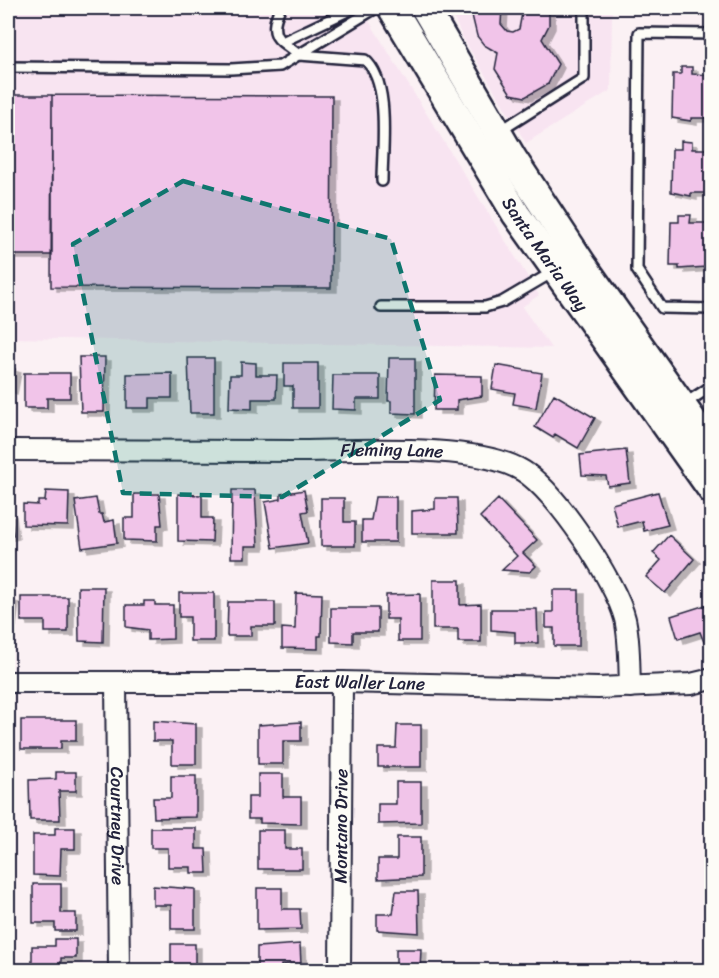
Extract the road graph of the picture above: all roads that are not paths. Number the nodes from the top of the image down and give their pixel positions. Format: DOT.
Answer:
graph roads {
  1 [pos="280,8"];
  2 [pos="354,8"];
  3 [pos="376,8"];
  4 [pos="392,8"];
  5 [pos="425,8"];
  6 [pos="584,8"];
  7 [pos="711,34"];
  8 [pos="282,42"];
  9 [pos="299,55"];
  10 [pos="8,67"];
  11 [pos="498,132"];
  12 [pos="382,181"];
  13 [pos="556,270"];
  14 [pos="381,307"];
  15 [pos="711,309"];
  16 [pos="711,386"];
  17 [pos="681,406"];
  18 [pos="711,448"];
  19 [pos="8,450"];
  20 [pos="711,489"];
  21 [pos="711,679"];
  22 [pos="8,682"];
  23 [pos="116,682"];
  24 [pos="342,682"];
  25 [pos="630,687"];
  26 [pos="119,970"];
  27 [pos="340,970"];
  1 -- 8 [label="lane"];
  2 -- 8 [label="lane"];
  3 -- 9 [label="lane"];
  4 -- 13 [label="main road, Santa Maria Way"];
  5 -- 11 [label="main road, Santa Maria Way"];
  6 -- 11 [label="lane"];
  7 -- 15 [label="lane"];
  8 -- 9 [label="lane"];
  9 -- 10 [label="lane"];
  9 -- 12 [label="lane"];
  11 -- 17 [label="main road, Santa Maria Way"];
  13 -- 14 [label="lane"];
  13 -- 20 [label="main road, Santa Maria Way"];
  16 -- 17 [label="lane"];
  17 -- 18 [label="main road, Santa Maria Way"];
  19 -- 25 [label="street, Fleming Lane"];
  21 -- 25 [label="street, East Waller Lane"];
  22 -- 23 [label="street, East Waller Lane"];
  23 -- 24 [label="street, East Waller Lane"];
  23 -- 26 [label="street, Courtney Drive"];
  24 -- 25 [label="street, East Waller Lane"];
  24 -- 27 [label="street, Montano Drive"];
}
